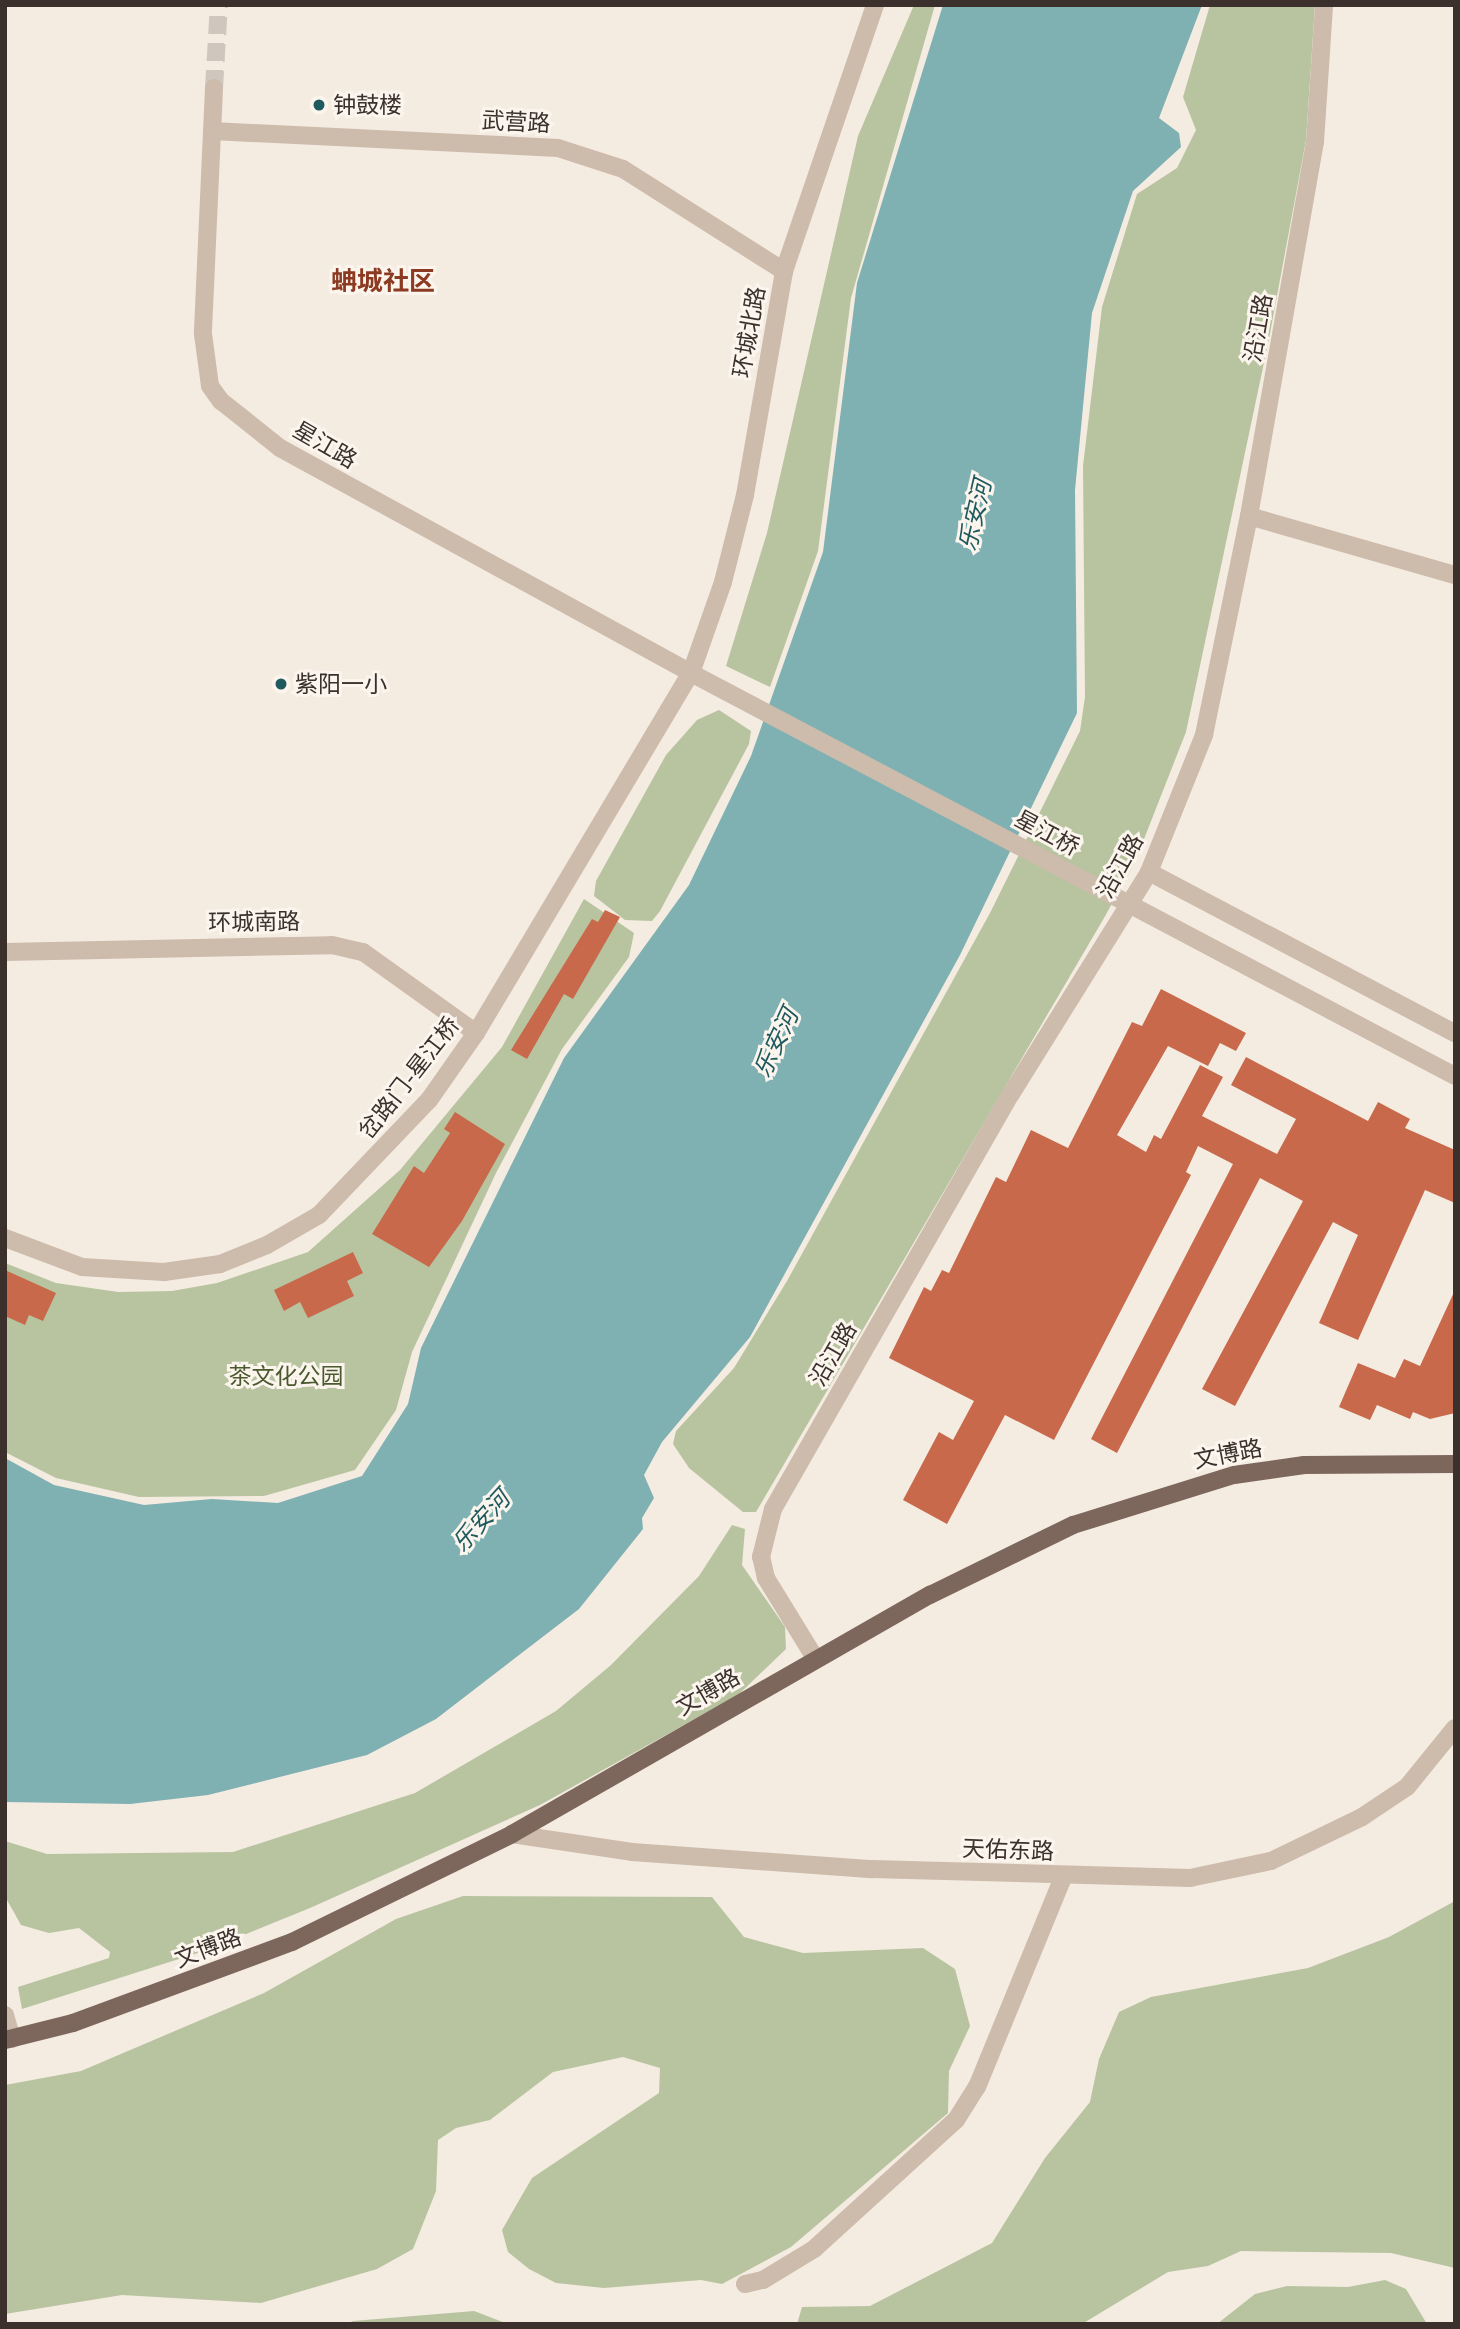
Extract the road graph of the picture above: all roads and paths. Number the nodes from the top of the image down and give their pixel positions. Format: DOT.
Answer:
graph roads {
  1 [pos="875,5"];
  2 [pos="1324,5"];
  3 [pos="214,88"];
  4 [pos="212,131"];
  5 [pos="784,271"];
  6 [pos="1249,516"];
  7 [pos="1455,575"];
  8 [pos="691,673"];
  9 [pos="1149,872"];
  10 [pos="5,952"];
  11 [pos="476,1033"];
  12 [pos="1455,1033"];
  13 [pos="1455,1076"];
  14 [pos="5,1238"];
  15 [pos="1455,1464"];
  16 [pos="816,1658"];
  17 [pos="1455,1728"];
  18 [pos="512,1835"];
  19 [pos="1063,1877"];
  20 [pos="5,2015"];
  21 [pos="8,2040"];
  22 [pos="745,2284"];
  1 -- 5 [label="street, 环城北路"];
  2 -- 6 [label="street, 沿江路"];
  3 -- 4 [label="street, 星江路"];
  4 -- 5 [label="street, 武营路"];
  4 -- 8 [label="street, 星江路"];
  5 -- 8 [label="street, 环城北路"];
  6 -- 7 [label="street"];
  6 -- 9 [label="street, 沿江路"];
  8 -- 11 [label="street, 岔路门-星江桥"];
  8 -- 13 [label="street, 星江桥, bridge"];
  9 -- 12 [label="street"];
  9 -- 16 [label="street, 沿江路"];
  10 -- 11 [label="street, 环城南路"];
  11 -- 14 [label="street, 岔路门-星江桥"];
  15 -- 16 [label="main road, 文博路"];
  16 -- 18 [label="main road, 文博路"];
  17 -- 19 [label="street, 天佑东路"];
  18 -- 19 [label="street, 天佑东路"];
  18 -- 21 [label="main road, 文博路"];
  19 -- 22 [label="street"];
  20 -- 21 [label="street"];
}
